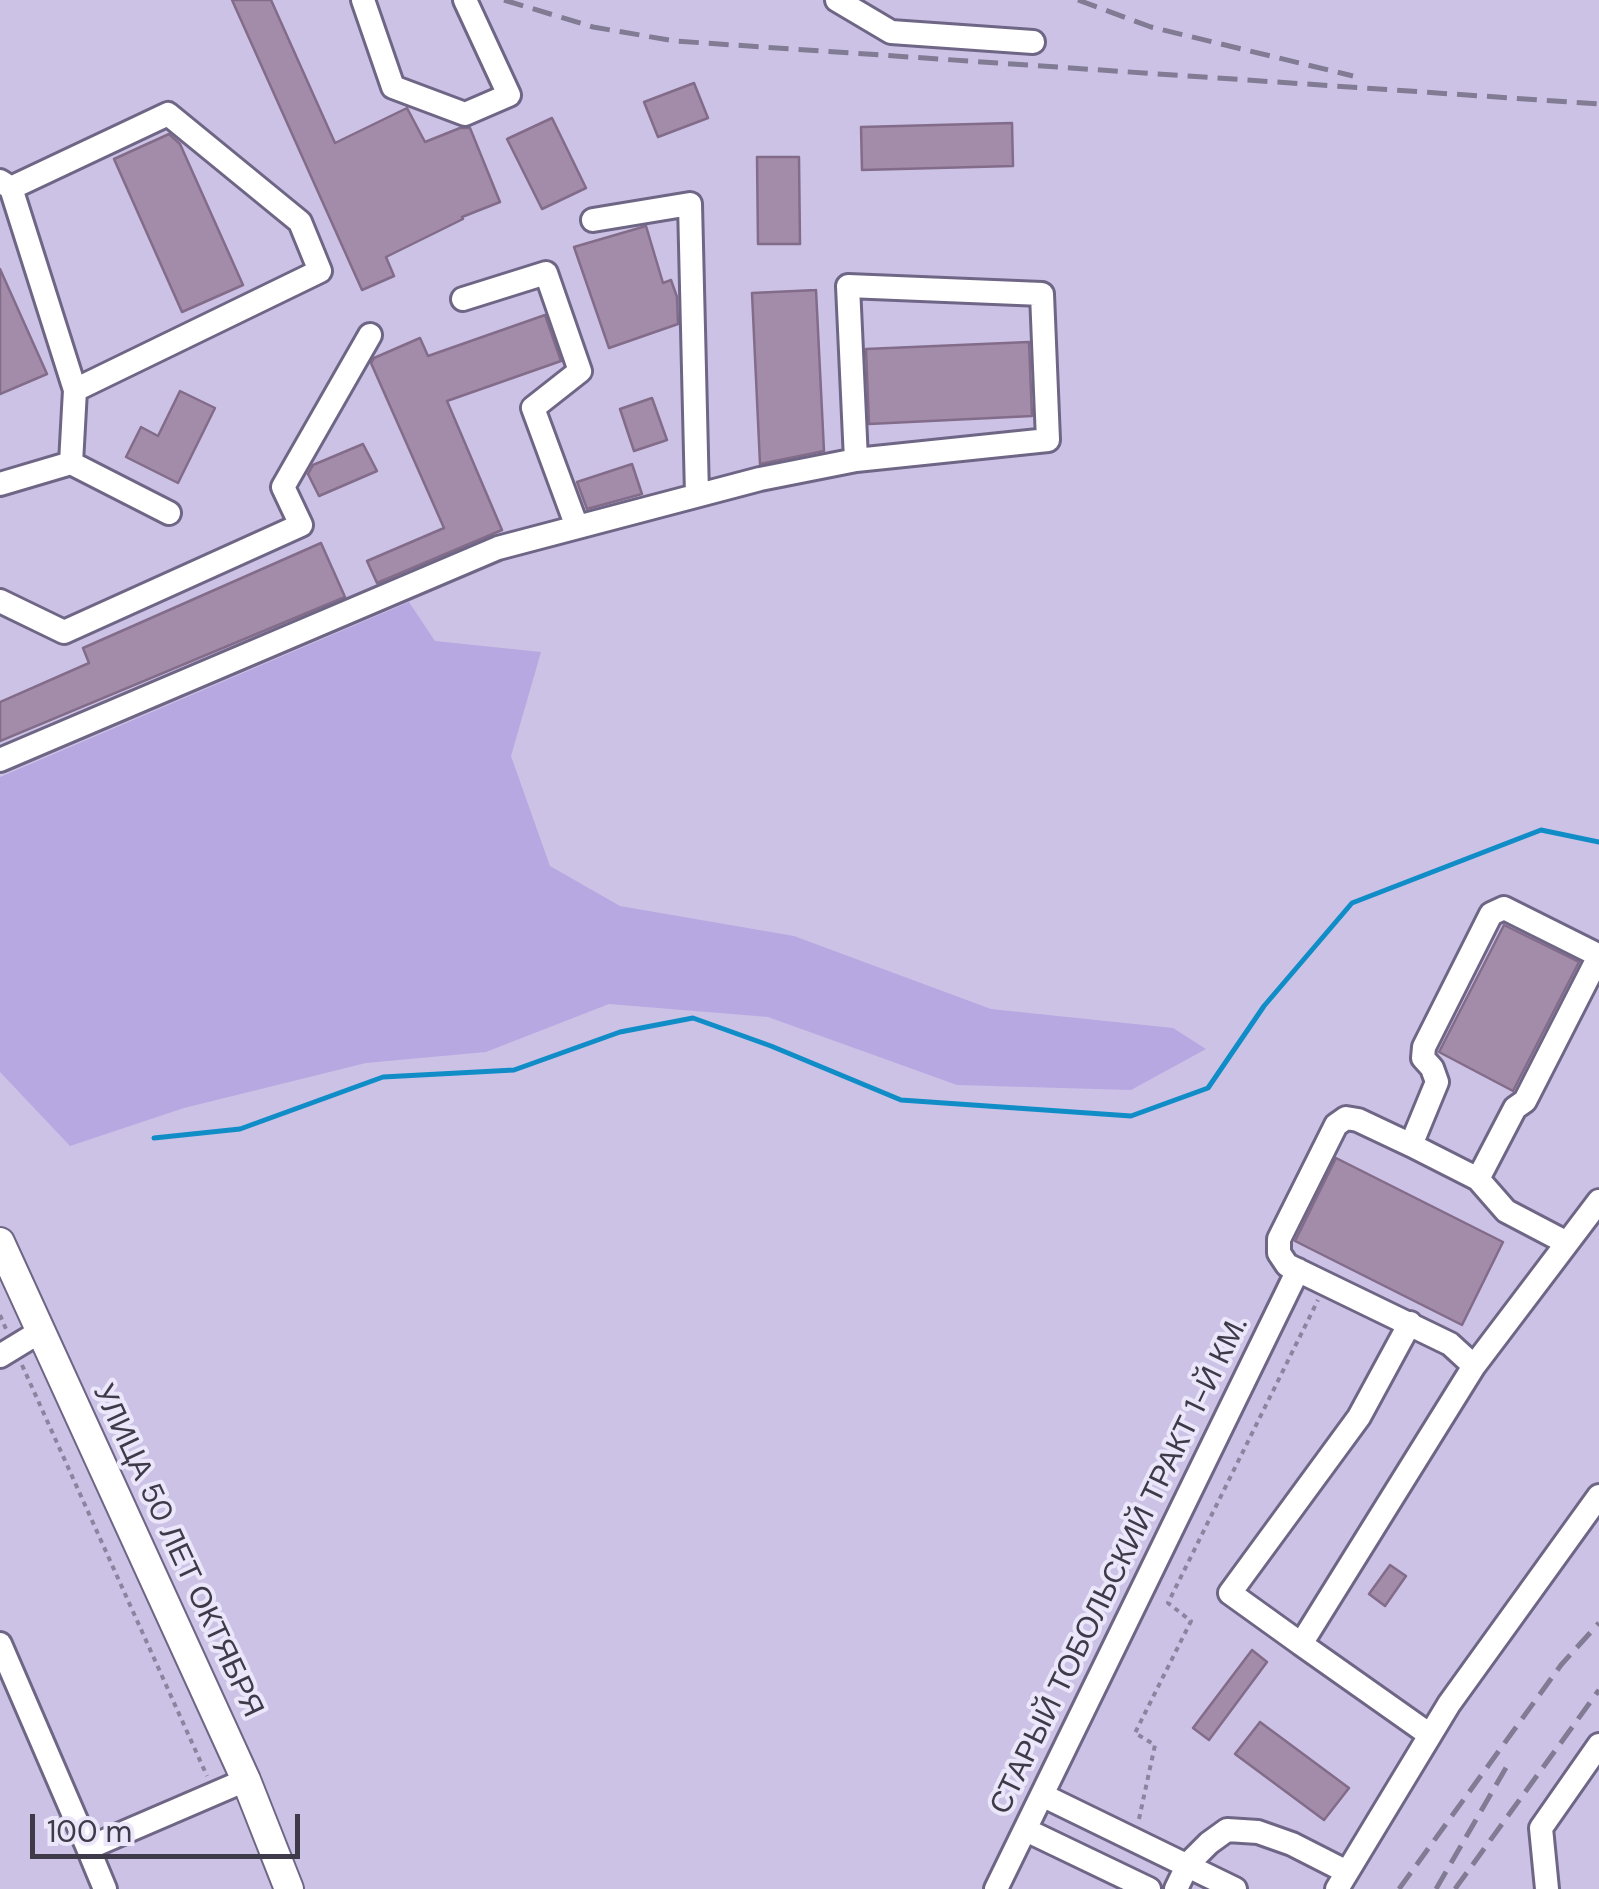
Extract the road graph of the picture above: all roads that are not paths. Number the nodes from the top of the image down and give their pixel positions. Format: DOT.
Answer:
graph roads {
  1 [pos="364,0"];
  2 [pos="466,0"];
  3 [pos="836,0"];
  4 [pos="1033,42"];
  5 [pos="6,184"];
  6 [pos="593,220"];
  7 [pos="463,299"];
  8 [pos="370,335"];
  9 [pos="75,390"];
  10 [pos="856,460"];
  11 [pos="71,464"];
  12 [pos="0,484"];
  13 [pos="697,495"];
  14 [pos="169,513"];
  15 [pos="577,527"];
  16 [pos="0,600"];
  17 [pos="0,760"];
  18 [pos="1411,1145"];
  19 [pos="1478,1179"];
  20 [pos="1599,1200"];
  21 [pos="0,1242"];
  22 [pos="1567,1242"];
  23 [pos="1298,1270"];
  24 [pos="1410,1324"];
  25 [pos="40,1331"];
  26 [pos="7,1351"];
  27 [pos="1474,1366"];
  28 [pos="1599,1496"];
  29 [pos="0,1644"];
  30 [pos="1301,1644"];
  31 [pos="1430,1735"];
  32 [pos="1599,1745"];
  33 [pos="246,1780"];
  34 [pos="1044,1796"];
  35 [pos="1026,1830"];
  36 [pos="88,1848"];
  37 [pos="1188,1864"];
  38 [pos="1342,1881"];
  39 [pos="105,1889"];
  40 [pos="289,1889"];
  41 [pos="996,1889"];
  42 [pos="1148,1889"];
  43 [pos="1176,1889"];
  44 [pos="1235,1889"];
  45 [pos="1547,1889"];
  1 -- 2 [label="lane"];
  3 -- 4 [label="lane"];
  5 -- 9 [label="lane"];
  5 -- 9 [label="lane"];
  6 -- 13 [label="lane"];
  7 -- 15 [label="lane"];
  8 -- 16 [label="lane"];
  9 -- 11 [label="lane"];
  10 -- 10 [label="lane"];
  10 -- 13 [label="lane"];
  11 -- 12 [label="lane"];
  11 -- 14 [label="lane"];
  13 -- 15 [label="lane"];
  15 -- 17 [label="lane"];
  18 -- 19 [label="lane"];
  18 -- 19 [label="lane"];
  18 -- 23 [label="lane"];
  19 -- 22 [label="lane"];
  20 -- 22 [label="lane"];
  21 -- 25 [label="main road, УЛИЦА 50 ЛЕТ ОКТЯБРЯ"];
  22 -- 27 [label="lane"];
  23 -- 24 [label="lane"];
  23 -- 34 [label="lane, СТАРЫЙ ТОБОЛЬСКИЙ ТРАКТ 1-Й КМ."];
  24 -- 27 [label="lane"];
  24 -- 30 [label="lane"];
  25 -- 26 [label="lane"];
  25 -- 33 [label="main road, УЛИЦА 50 ЛЕТ ОКТЯБРЯ"];
  27 -- 30 [label="lane"];
  28 -- 31 [label="lane"];
  29 -- 36 [label="lane"];
  30 -- 31 [label="lane"];
  31 -- 38 [label="lane"];
  32 -- 45 [label="lane"];
  33 -- 36 [label="lane"];
  33 -- 40 [label="main road, УЛИЦА 50 ЛЕТ ОКТЯБРЯ"];
  34 -- 35 [label="lane, СТАРЫЙ ТОБОЛЬСКИЙ ТРАКТ 1-Й КМ."];
  34 -- 37 [label="lane"];
  35 -- 41 [label="lane, СТАРЫЙ ТОБОЛЬСКИЙ ТРАКТ 1-Й КМ."];
  35 -- 42 [label="lane"];
  36 -- 39 [label="lane"];
  37 -- 38 [label="lane"];
  37 -- 43 [label="lane"];
  37 -- 44 [label="lane"];
}
